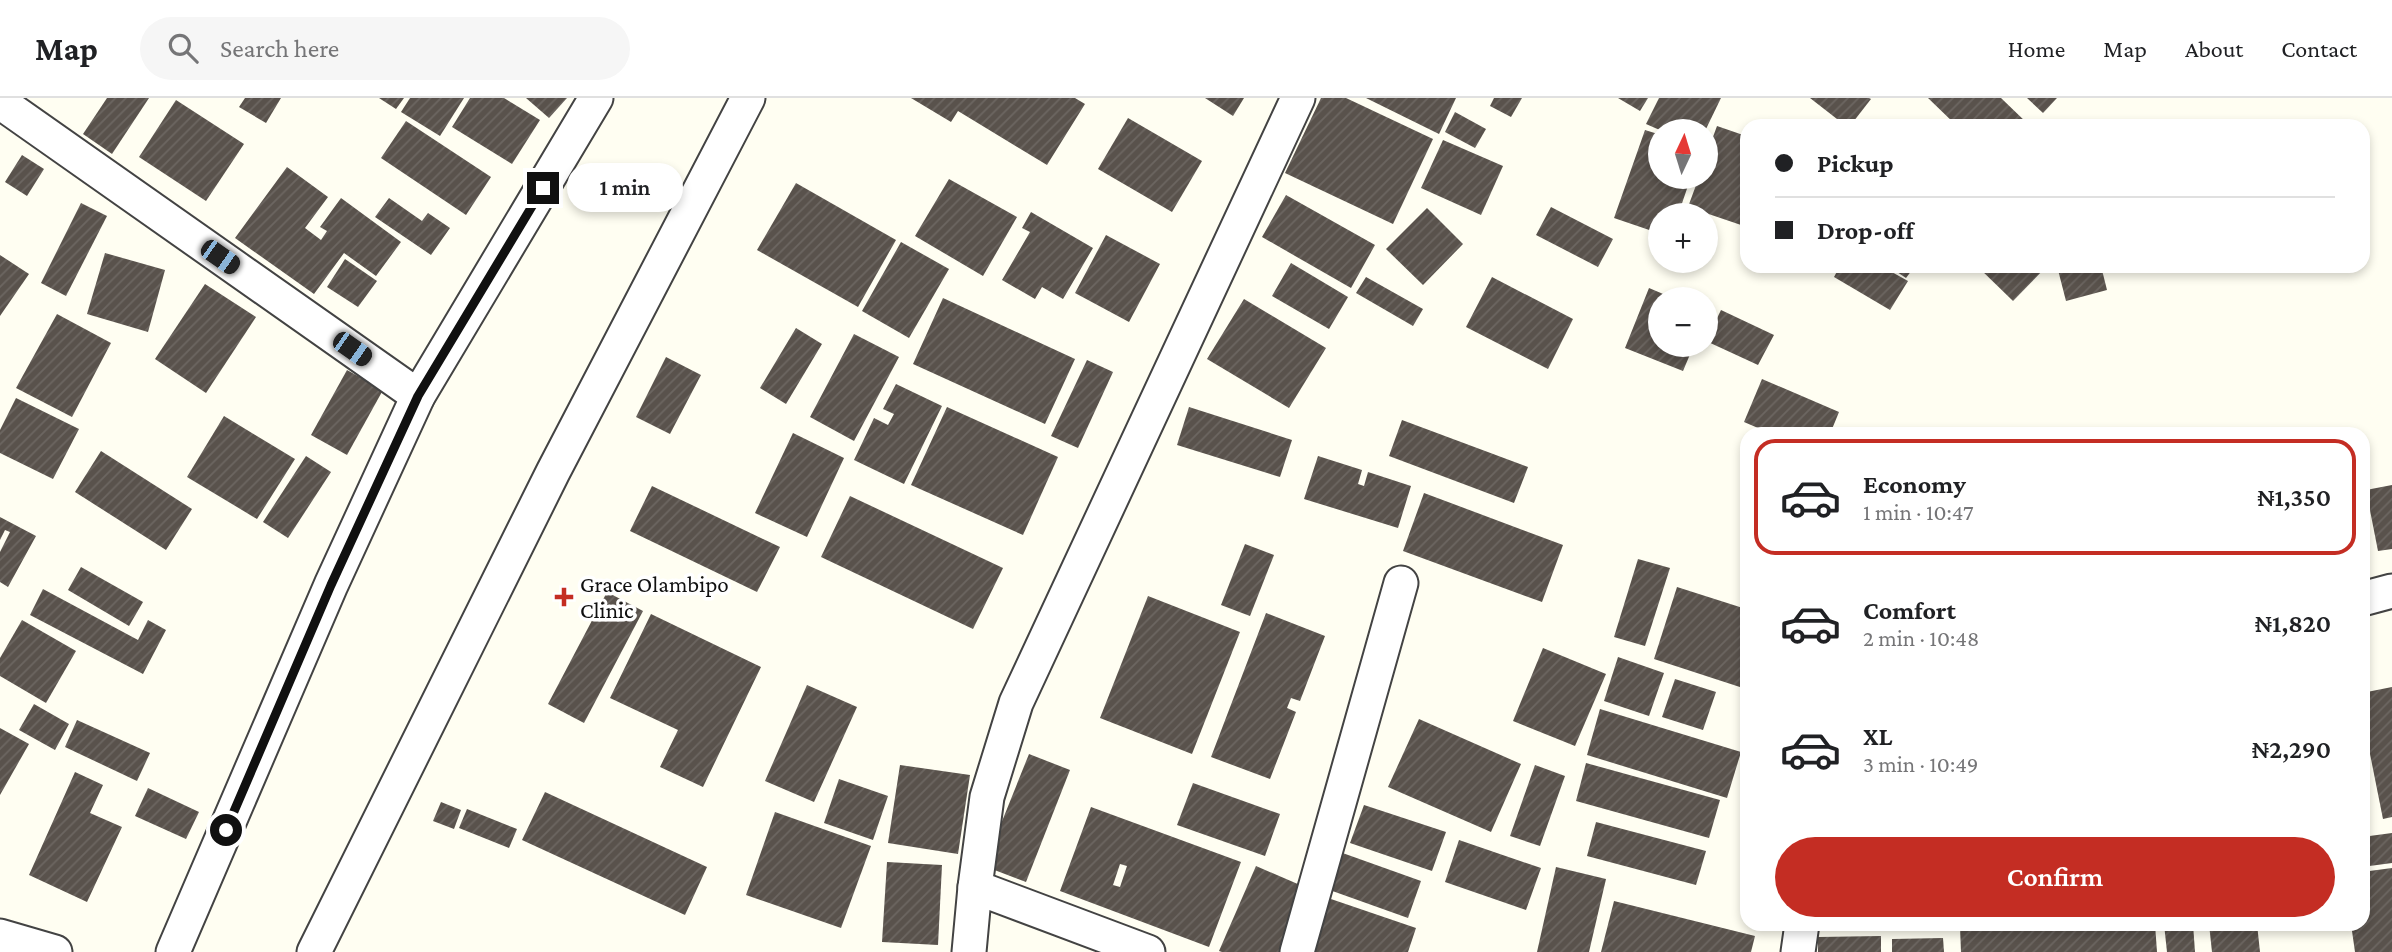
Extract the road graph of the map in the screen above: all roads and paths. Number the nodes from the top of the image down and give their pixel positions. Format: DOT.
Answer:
graph roads {
  1 [pos="596,98"];
  2 [pos="748,98"];
  3 [pos="1298,98"];
  4 [pos="0,102"];
  5 [pos="418,396"];
  6 [pos="1401,583"];
  7 [pos="2392,591"];
  8 [pos="2370,596"];
  9 [pos="975,887"];
  10 [pos="1801,931"];
  11 [pos="0,936"];
  12 [pos="55,952"];
  13 [pos="173,952"];
  14 [pos="314,952"];
  15 [pos="969,952"];
  16 [pos="1148,952"];
  17 [pos="1297,952"];
  18 [pos="1798,952"];
  1 -- 5 [label="street"];
  2 -- 14 [label="street"];
  3 -- 9 [label="street"];
  4 -- 5 [label="street"];
  5 -- 13 [label="street"];
  6 -- 17 [label="street"];
  7 -- 8 [label="street"];
  9 -- 15 [label="street"];
  9 -- 16 [label="street"];
  10 -- 18 [label="street"];
  11 -- 12 [label="street"];
}
